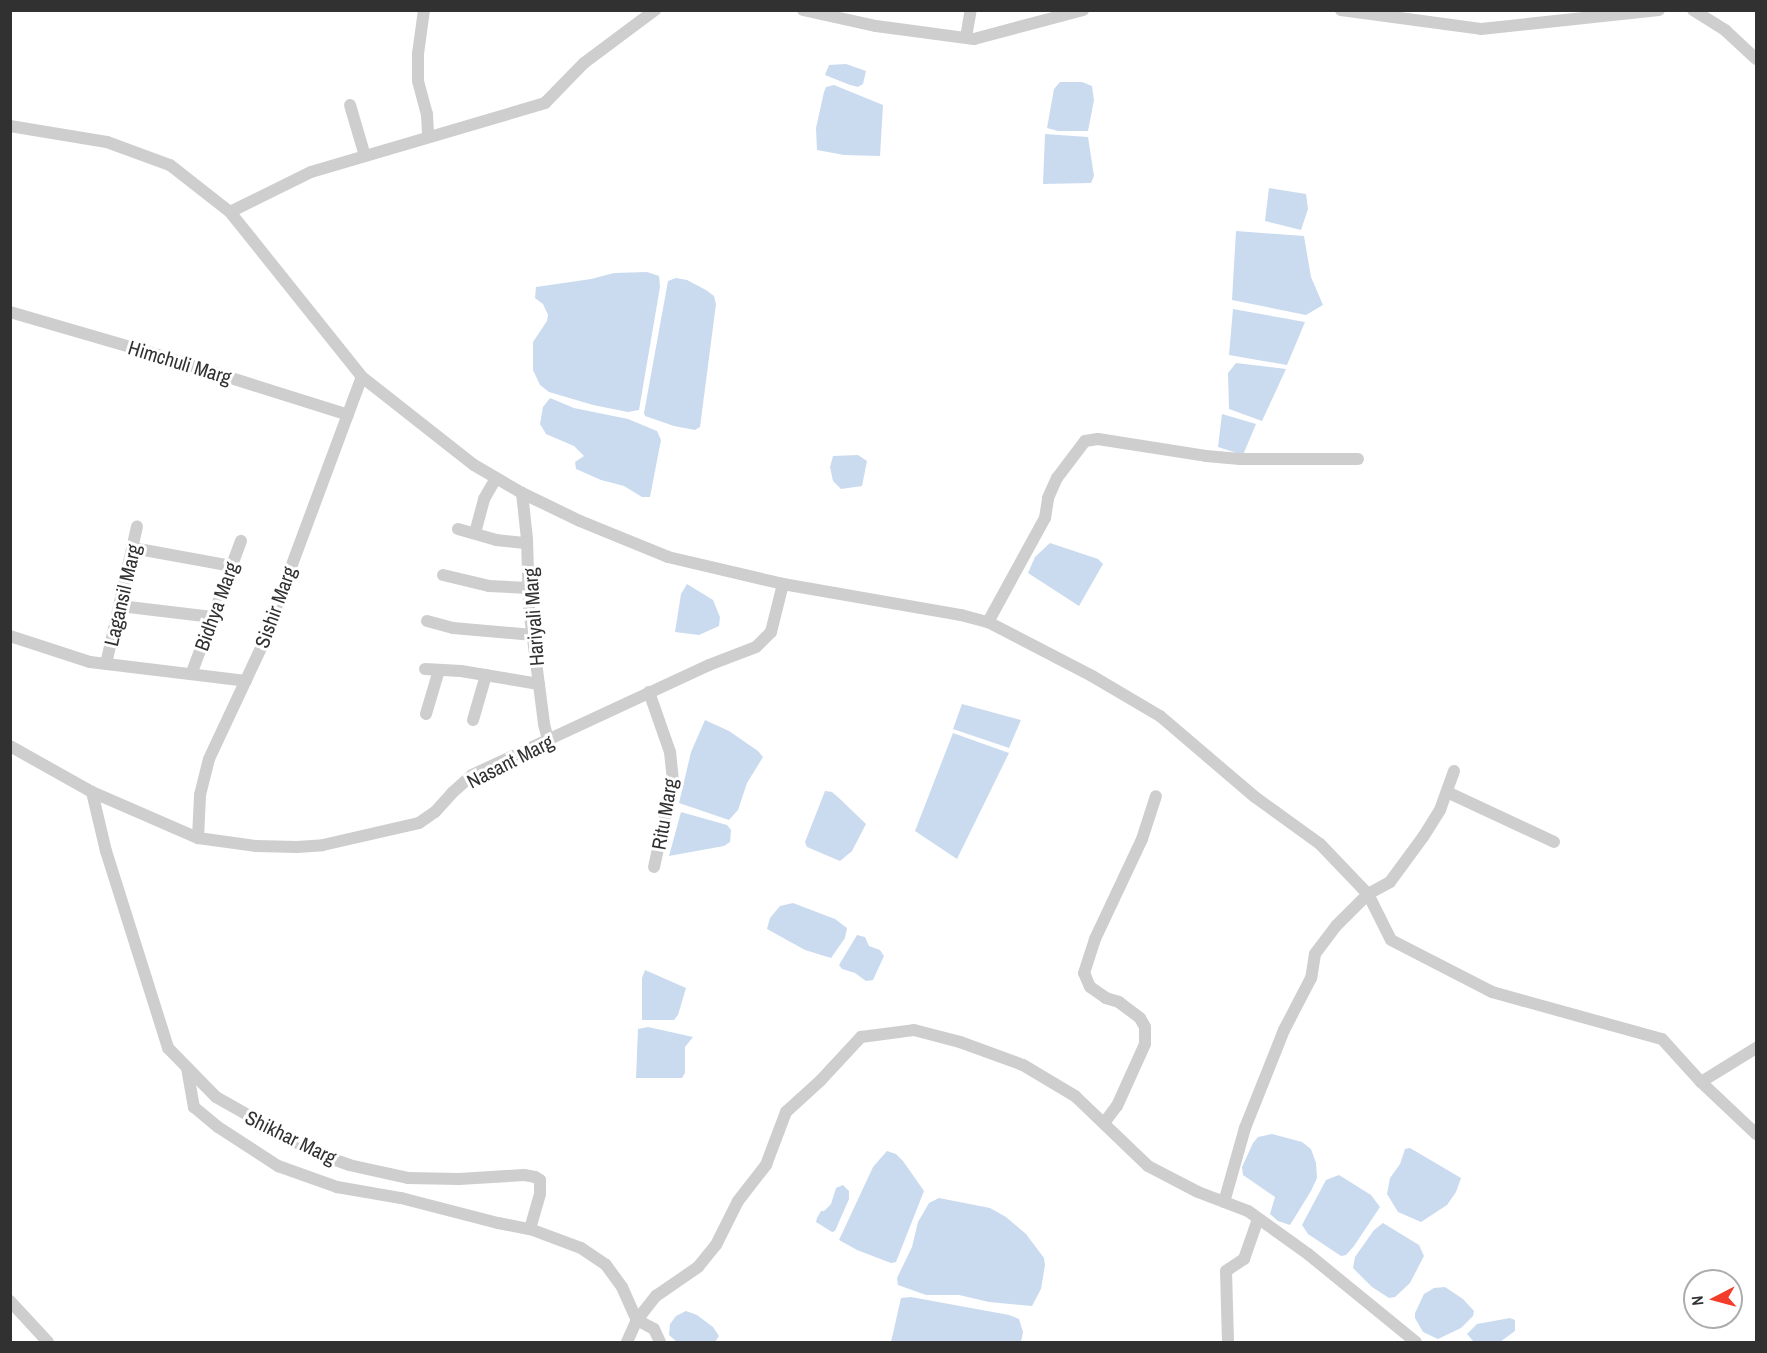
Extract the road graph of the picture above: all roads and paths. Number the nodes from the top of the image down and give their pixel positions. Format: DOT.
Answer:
graph roads {
  1 [pos="424,10"];
  2 [pos="655,10"];
  3 [pos="802,10"];
  4 [pos="971,10"];
  5 [pos="1083,10"];
  6 [pos="1341,10"];
  7 [pos="1659,10"];
  8 [pos="1693,10"];
  9 [pos="966,37"];
  10 [pos="1756,59"];
  11 [pos="350,105"];
  12 [pos="10,126"];
  13 [pos="428,136"];
  14 [pos="365,156"];
  15 [pos="230,212"];
  16 [pos="10,312"];
  17 [pos="362,377"];
  18 [pos="348,416"];
  19 [pos="1358,459"];
  20 [pos="496,478"];
  21 [pos="522,493"];
  22 [pos="137,526"];
  23 [pos="458,529"];
  24 [pos="475,533"];
  25 [pos="241,541"];
  26 [pos="528,543"];
  27 [pos="133,548"];
  28 [pos="232,566"];
  29 [pos="443,575"];
  30 [pos="783,584"];
  31 [pos="529,588"];
  32 [pos="120,606"];
  33 [pos="212,617"];
  34 [pos="427,621"];
  35 [pos="988,622"];
  36 [pos="533,635"];
  37 [pos="10,636"];
  38 [pos="106,664"];
  39 [pos="425,669"];
  40 [pos="439,670"];
  41 [pos="192,672"];
  42 [pos="486,675"];
  43 [pos="246,681"];
  44 [pos="539,684"];
  45 [pos="649,692"];
  46 [pos="426,714"];
  47 [pos="473,720"];
  48 [pos="548,740"];
  49 [pos="10,746"];
  50 [pos="1454,771"];
  51 [pos="92,792"];
  52 [pos="1447,792"];
  53 [pos="1156,796"];
  54 [pos="198,838"];
  55 [pos="1554,842"];
  56 [pos="654,867"];
  57 [pos="1368,894"];
  58 [pos="1756,1048"];
  59 [pos="187,1068"];
  60 [pos="1701,1082"];
  61 [pos="1104,1123"];
  62 [pos="1756,1134"];
  63 [pos="1224,1202"];
  64 [pos="1258,1219"];
  65 [pos="530,1228"];
  66 [pos="10,1301"];
  67 [pos="637,1320"];
  68 [pos="48,1342"];
  69 [pos="627,1342"];
  70 [pos="660,1342"];
  71 [pos="1228,1342"];
  72 [pos="1416,1342"];
  1 -- 13 [label="street"];
  2 -- 13 [label="street"];
  3 -- 9 [label="street"];
  4 -- 9 [label="street"];
  5 -- 9 [label="street"];
  6 -- 7 [label="street"];
  8 -- 10 [label="street"];
  11 -- 14 [label="street"];
  12 -- 15 [label="street"];
  13 -- 14 [label="street"];
  14 -- 15 [label="street"];
  15 -- 17 [label="street"];
  16 -- 18 [label="street, Himchuli Marg"];
  17 -- 18 [label="street, Sishir Marg"];
  17 -- 20 [label="street"];
  18 -- 43 [label="street, Sishir Marg"];
  19 -- 35 [label="street"];
  20 -- 21 [label="street"];
  20 -- 24 [label="street"];
  21 -- 26 [label="street, Hariyali Marg"];
  21 -- 30 [label="street"];
  22 -- 27 [label="street, Lagansil Marg"];
  23 -- 24 [label="street"];
  24 -- 26 [label="street"];
  25 -- 28 [label="street, Bidhya Marg"];
  26 -- 31 [label="street, Hariyali Marg"];
  27 -- 28 [label="street"];
  27 -- 32 [label="street, Lagansil Marg"];
  28 -- 33 [label="street, Bidhya Marg"];
  29 -- 31 [label="street"];
  30 -- 35 [label="street"];
  30 -- 45 [label="street, Nasant Marg"];
  31 -- 36 [label="street, Hariyali Marg"];
  32 -- 33 [label="street"];
  32 -- 38 [label="street, Lagansil Marg"];
  33 -- 41 [label="street, Bidhya Marg"];
  34 -- 36 [label="street"];
  35 -- 57 [label="street"];
  36 -- 44 [label="street, Hariyali Marg"];
  37 -- 38 [label="street"];
  38 -- 41 [label="street"];
  39 -- 40 [label="street"];
  40 -- 42 [label="street"];
  40 -- 46 [label="street"];
  41 -- 43 [label="street"];
  42 -- 44 [label="street"];
  42 -- 47 [label="street"];
  43 -- 54 [label="street, Sishir Marg"];
  44 -- 48 [label="street, Hariyali Marg"];
  45 -- 48 [label="street, Nasant Marg"];
  45 -- 56 [label="street, Ritu Marg"];
  48 -- 54 [label="street, Nasant Marg"];
  49 -- 51 [label="street, Nasant Marg"];
  50 -- 52 [label="street"];
  51 -- 54 [label="street, Nasant Marg"];
  51 -- 59 [label="street, Shikhar Marg"];
  52 -- 55 [label="street"];
  52 -- 57 [label="street"];
  53 -- 61 [label="street"];
  57 -- 60 [label="street"];
  57 -- 63 [label="street"];
  58 -- 60 [label="street"];
  59 -- 65 [label="street"];
  59 -- 65 [label="street, Shikhar Marg"];
  60 -- 62 [label="street"];
  61 -- 63 [label="street"];
  61 -- 67 [label="street"];
  63 -- 64 [label="street"];
  64 -- 71 [label="street"];
  64 -- 72 [label="street"];
  65 -- 67 [label="street"];
  66 -- 68 [label="street"];
  67 -- 69 [label="street"];
  67 -- 70 [label="street"];
}
